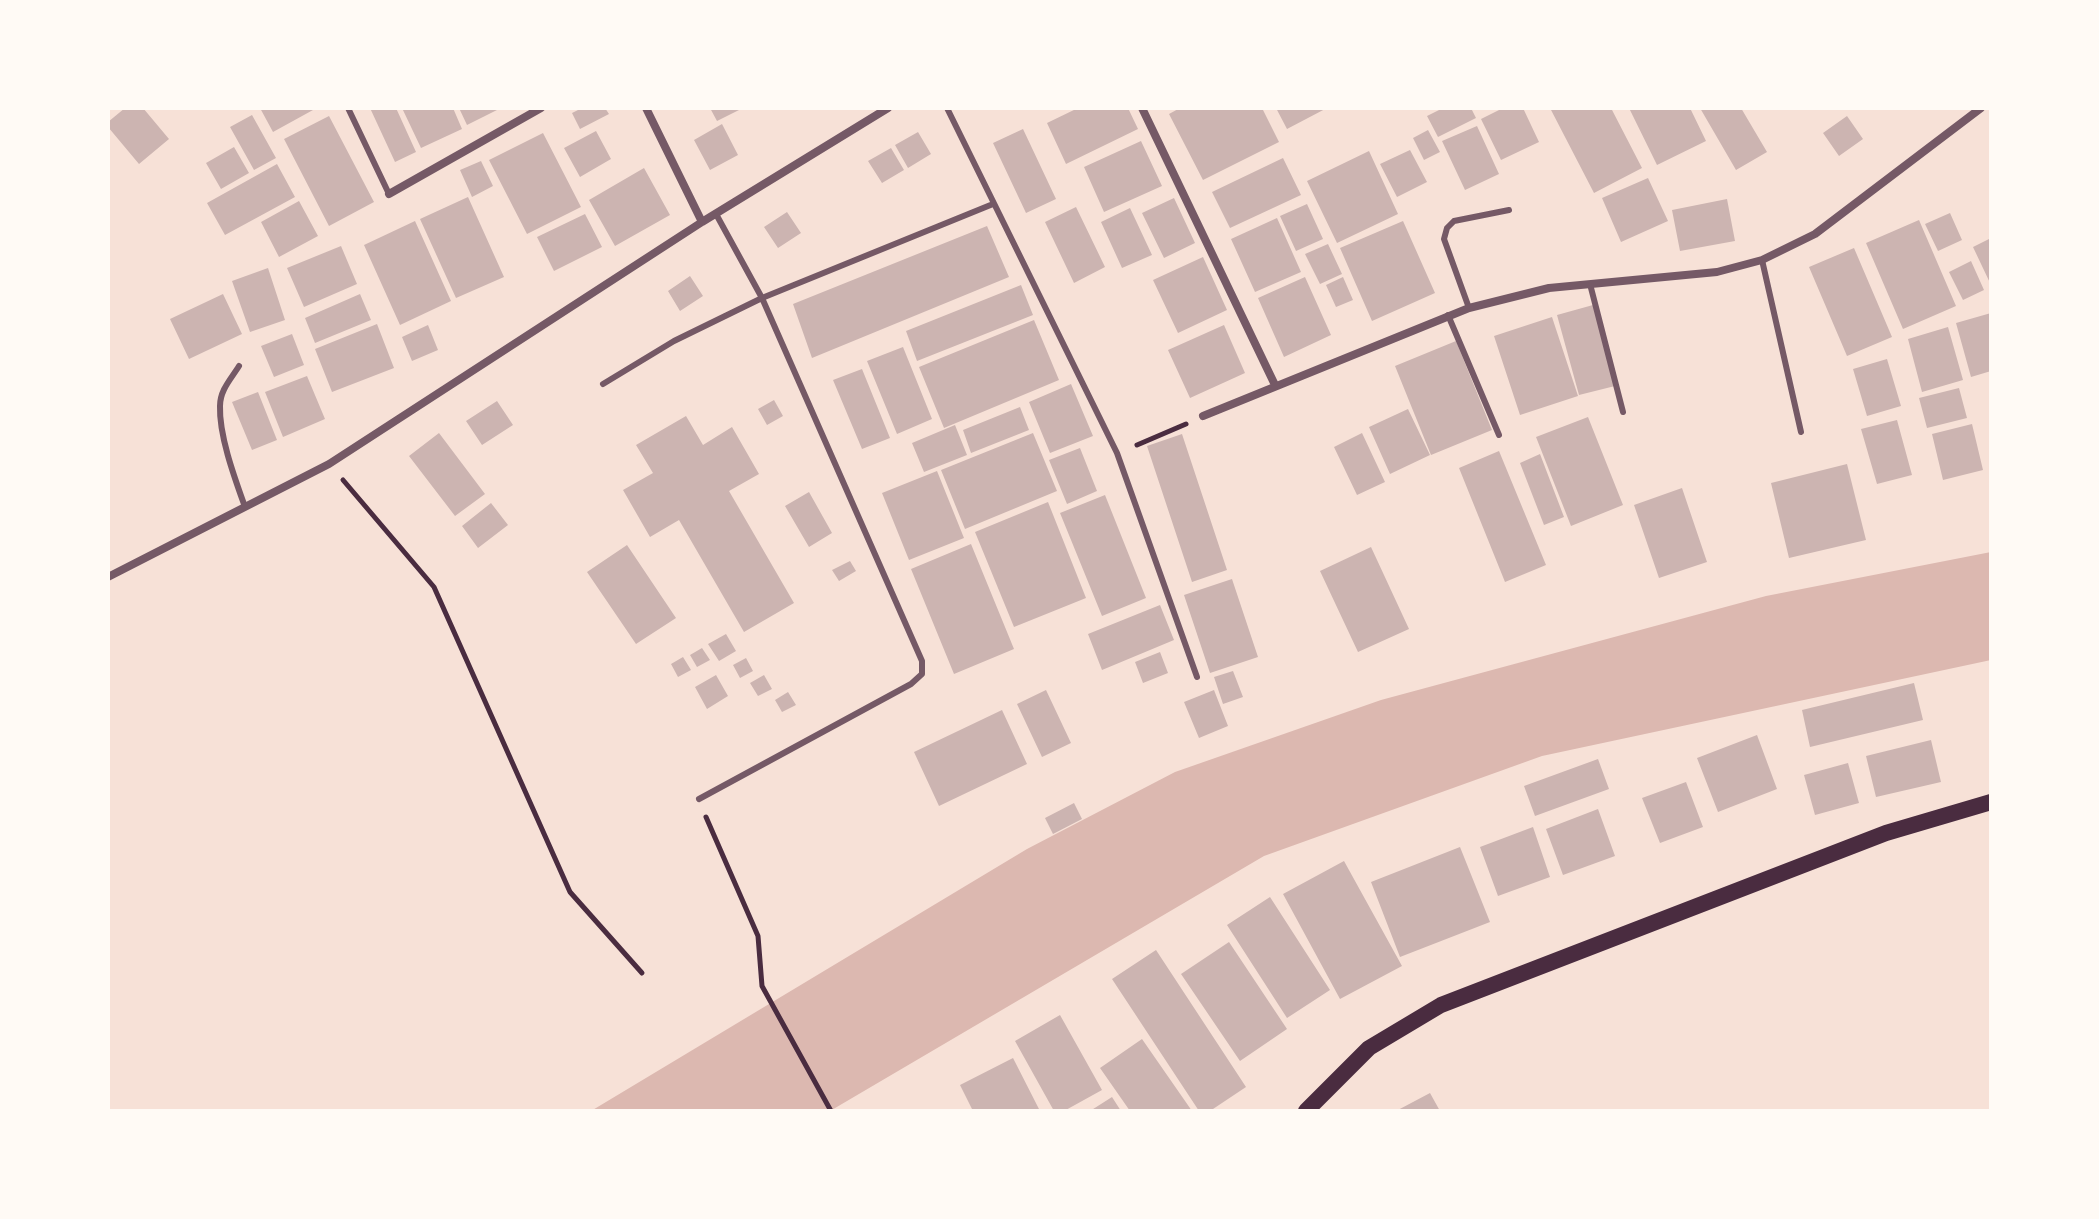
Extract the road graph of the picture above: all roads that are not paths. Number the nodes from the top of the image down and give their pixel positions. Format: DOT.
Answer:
graph roads {
  1 [pos="348,108"];
  2 [pos="541,108"];
  3 [pos="646,108"];
  4 [pos="888,108"];
  5 [pos="947,108"];
  6 [pos="1142,108"];
  7 [pos="1981,108"];
  8 [pos="389,194"];
  9 [pos="993,204"];
  10 [pos="1509,210"];
  11 [pos="716,214"];
  12 [pos="702,222"];
  13 [pos="1762,260"];
  14 [pos="1590,284"];
  15 [pos="762,298"];
  16 [pos="1469,308"];
  17 [pos="1448,315"];
  18 [pos="239,366"];
  19 [pos="603,384"];
  20 [pos="1275,385"];
  21 [pos="1623,412"];
  22 [pos="1203,416"];
  23 [pos="1801,432"];
  24 [pos="1499,435"];
  25 [pos="245,507"];
  26 [pos="108,577"];
  27 [pos="1197,677"];
  28 [pos="699,799"];
  29 [pos="1991,802"];
  30 [pos="1306,1111"];
  1 -- 8 [label="lane"];
  2 -- 8 [label="street"];
  3 -- 12 [label="street"];
  4 -- 11 [label="street"];
  5 -- 9 [label="lane"];
  6 -- 20 [label="street"];
  7 -- 13 [label="street"];
  9 -- 15 [label="lane"];
  9 -- 27 [label="lane"];
  10 -- 16 [label="lane"];
  11 -- 12 [label="street"];
  11 -- 15 [label="lane"];
  12 -- 25 [label="street"];
  13 -- 14 [label="street"];
  13 -- 23 [label="lane"];
  14 -- 16 [label="street"];
  14 -- 21 [label="lane"];
  15 -- 19 [label="lane"];
  15 -- 28 [label="lane"];
  16 -- 17 [label="street"];
  17 -- 20 [label="street"];
  17 -- 24 [label="lane"];
  18 -- 25 [label="lane"];
  20 -- 22 [label="street"];
  25 -- 26 [label="street"];
  29 -- 30 [label="main road"];
}
